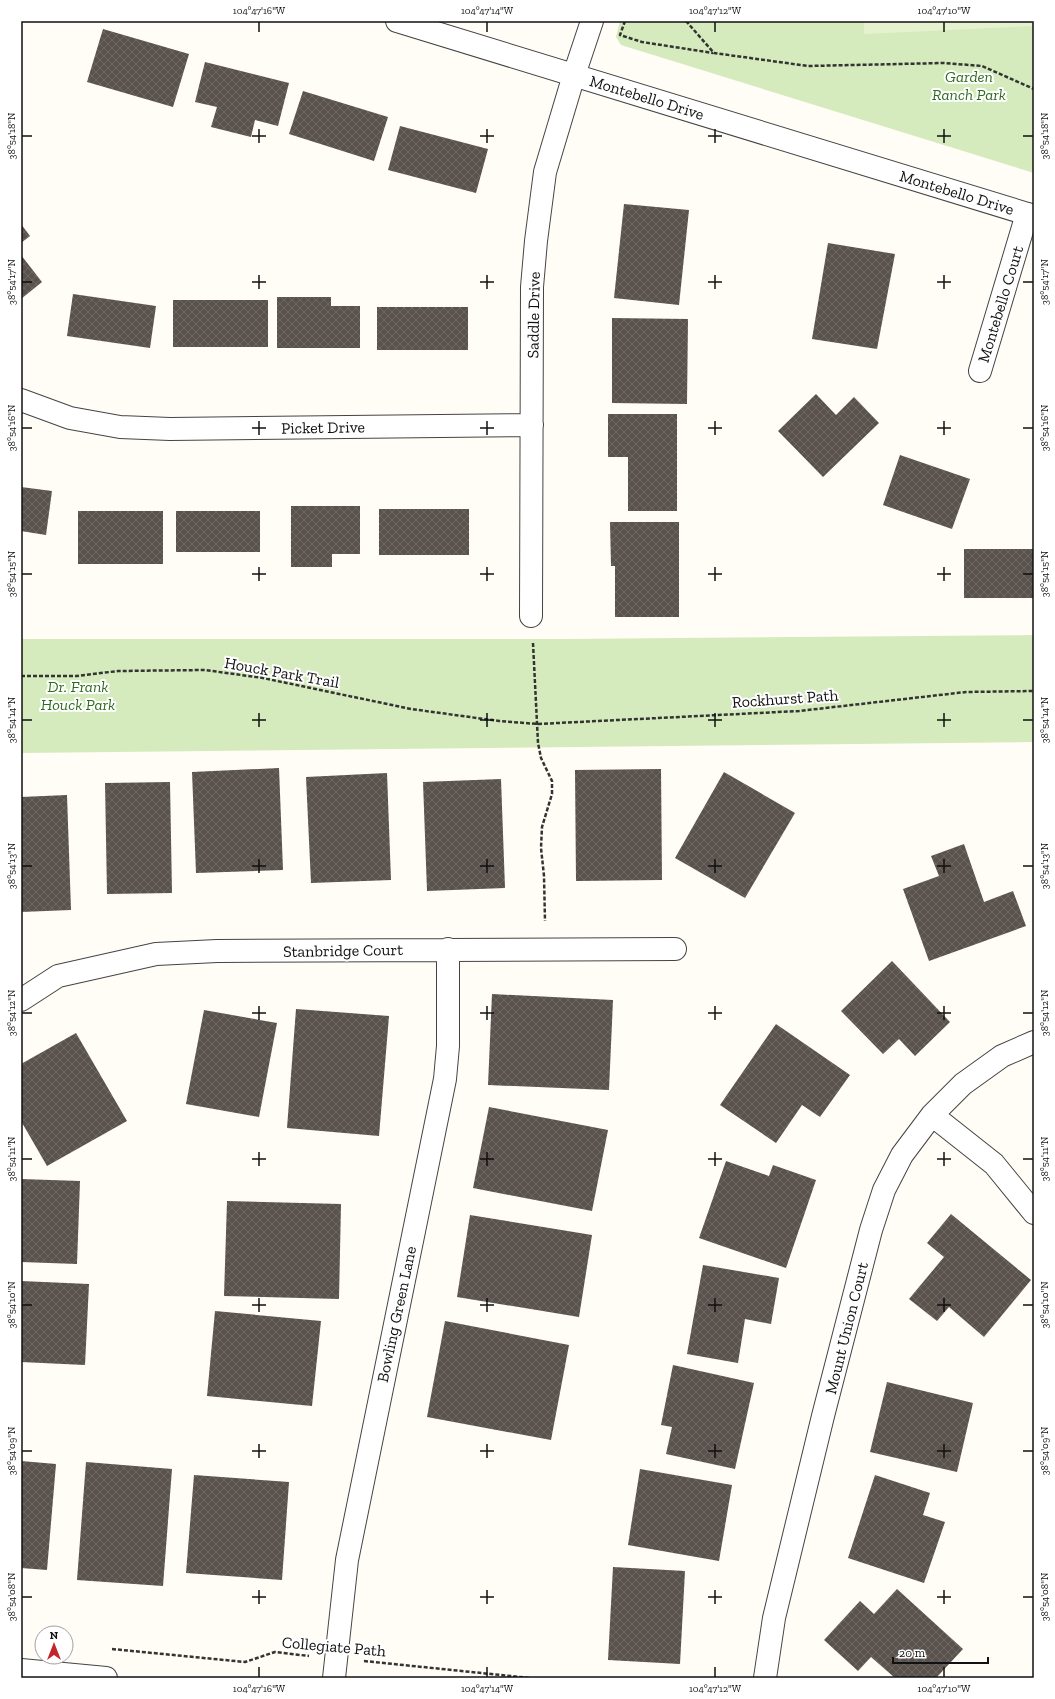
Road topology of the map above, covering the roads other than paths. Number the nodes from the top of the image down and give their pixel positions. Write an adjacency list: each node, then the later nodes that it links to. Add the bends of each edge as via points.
1 (397, 21): 3 (street, Montebello Drive)
2 (592, 21): 3 (street, Saddle Drive)
3 (574, 75): 4 (street, Montebello Drive); 7 (street, Saddle Drive, via 546,172 536,240 532,287)
4 (1031, 215): 5 (street, Montebello Court)
5 (980, 371)
6 (21, 400): 7 (street, Picket Drive, via 70,418 120,427 170,429)
7 (532, 425): 8 (street, Saddle Drive)
8 (531, 616)
9 (675, 948): 10 (street, Stanbridge Court)
10 (448, 949): 11 (street, Stanbridge Court, via 156,954 58,976); 15 (street, Bowling Green Lane, via 448,1046 445,1079 346,1560)
11 (21, 1000)
12 (1034, 1042): 13 (street, Mount Union Court, via 1002,1056 963,1084)
13 (932, 1115): 14 (street, via 994,1164); 18 (street, Mount Union Court, via 902,1155 884,1190 871,1230 774,1618)
14 (1034, 1213)
15 (335, 1668)
16 (21, 1670): 17 (street)
17 (106, 1678)
18 (765, 1678)

